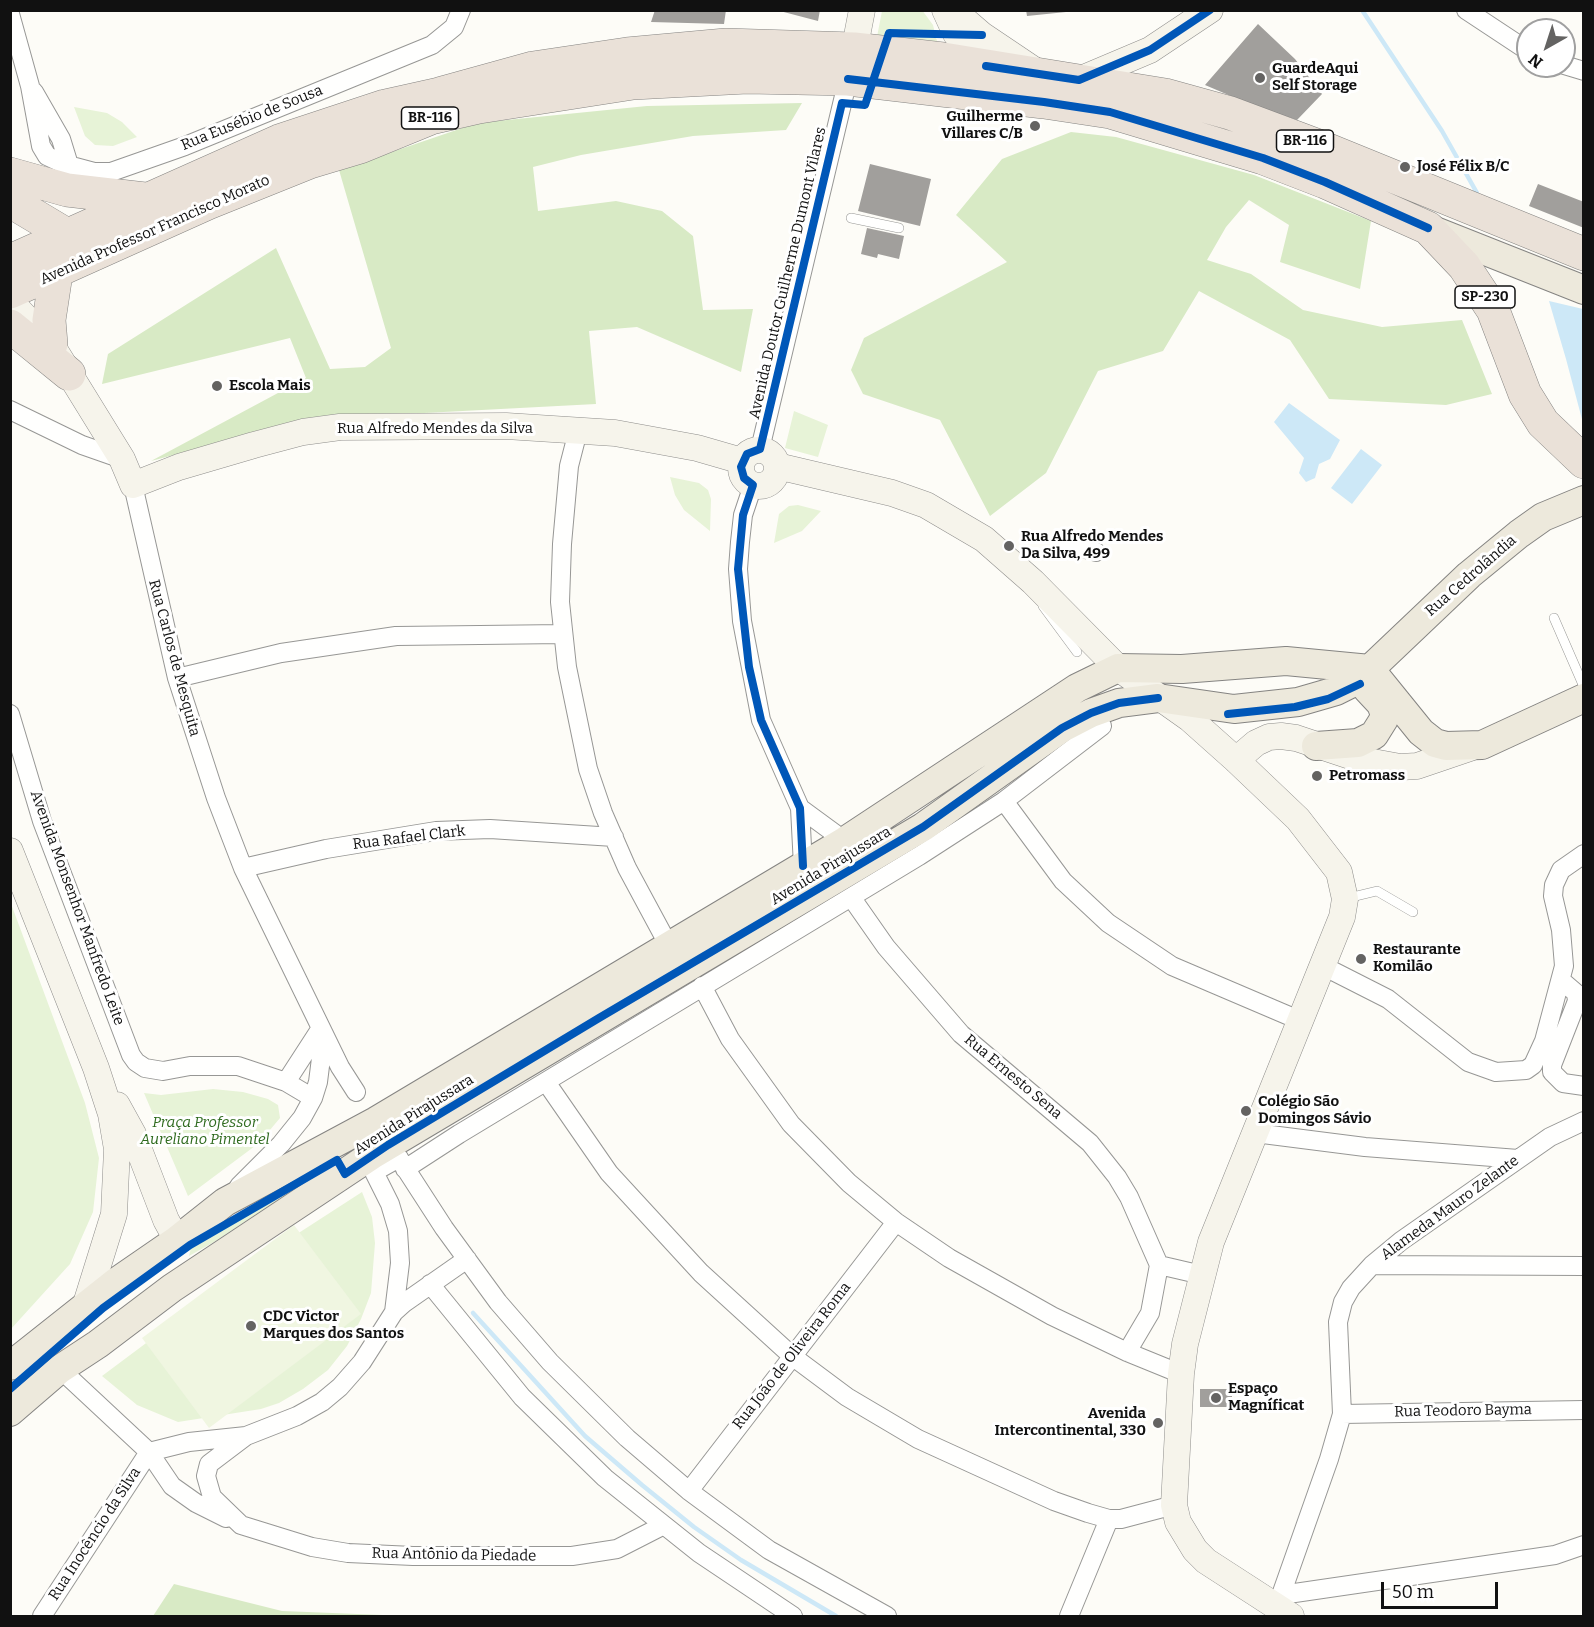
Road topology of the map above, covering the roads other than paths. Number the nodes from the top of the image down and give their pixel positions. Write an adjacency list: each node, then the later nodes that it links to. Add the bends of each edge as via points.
1 (461, 10): 7 (street, Rua Eusébio de Sousa, via 453,27 432,45 111,172 94,172 54,161 41,146 30,86)
2 (862, 10): 10 (street, Avenida Doutor Guilherme Dumont Vilares)
3 (945, 10): 11 (street, via 956,34)
4 (953, 10): 12 (street)
5 (1210, 10): 9 (street)
6 (1466, 10): 8 (street)
7 (10, 14)
8 (1516, 43)
9 (1150, 50): 13 (street); 14 (street, via 1144,79)
10 (851, 64): 11 (highway, Avenida Professor Francisco Morato / BR-116); 15 (highway, Avenida Professor Francisco Morato / BR-116); 17 (highway, Avenida Professor Francisco Morato / BR-116, via 726,45 533,68 386,105 279,141); 22 (highway, Avenida Professor Francisco Morato / BR-116, via 633,83 431,118); 35 (street, Avenida Doutor Guilherme Dumont Vilares)
11 (986, 66): 12 (highway, Avenida Professor Francisco Morato / BR-116); 15 (street)
12 (1040, 73): 13 (highway, Avenida Professor Francisco Morato / BR-116)
13 (1079, 80): 14 (highway, Avenida Professor Francisco Morato / BR-116)
14 (1165, 95): 23 (highway, Avenida Professor Francisco Morato / BR-116, via 1230,113 1321,147)
15 (1012, 98): 21 (highway, Avenida Professor Francisco Morato / BR-116, via 1110,112 1252,154)
16 (10, 174): 17 (highway, via 67,190)
17 (146, 199): 22 (highway, Avenida Professor Francisco Morato)
18 (10, 201): 22 (highway)
19 (851, 218): 20 (lane)
20 (899, 228)
21 (1428, 228): 26 (main road, Avenida Professor Francisco Morato); 36 (highway, SP-230, via 1464,266 1493,310 1525,394 1543,423)
22 (77, 248): 24 (highway, Avenida Professor Francisco Morato); 25 (highway, Avenida Professor Francisco Morato)
23 (1584, 254)
24 (10, 261)
25 (56, 274): 27 (highway, Avenida Professor Francisco Morato); 30 (highway, via 49,320)
26 (1584, 290)
27 (10, 292)
28 (10, 301): 30 (street, Rua Carlos de Mesquita)
29 (10, 326): 31 (highway)
30 (51, 344): 31 (street, Rua Carlos de Mesquita)
31 (69, 374): 34 (street, Rua Carlos de Mesquita)
32 (10, 410): 34 (street, via 82,445)
33 (578, 431): 35 (street, Rua Alfredo Mendes da Silva, via 652,439); 37 (street, Rua Alfredo Mendes da Silva, via 506,426 385,426 303,432 208,458); 43 (street, via 569,466 562,544)
34 (122, 459): 37 (street, Rua Carlos de Mesquita)
35 (760, 459): 38 (street, via 744,478); 44 (street, Rua Alfredo Mendes da Silva, via 926,505 984,538 1048,598)
36 (1584, 462)
37 (133, 485): 46 (street, Rua Carlos de Mesquita)
38 (753, 485): 56 (street, via 743,515 738,569 745,644 761,720)
39 (1584, 500): 45 (main road, Rua Cedrolândia, via 1543,517 1519,534 1469,575)
40 (1068, 544): 41 (street)
41 (1096, 552)
42 (1554, 618): 47 (lane)
43 (563, 634): 46 (street, via 396,636 280,652); 57 (street, via 588,769)
44 (1107, 673): 45 (main road, via 1286,661); 48 (street, Rua Alfredo Mendes da Silva); 58 (main road, Avenida Pirajussara, via 998,738)
45 (1363, 675): 48 (main road, Avenida Pirajussara, via 1318,697 1266,706 1222,708); 52 (main road, via 1427,738 1446,746); 53 (main road, via 1381,704 1384,719 1378,729 1358,743)
46 (177, 678): 62 (street, Rua Carlos de Mesquita)
47 (1584, 687)
48 (1158, 698): 54 (street, Rua Alfredo Mendes da Silva, via 1190,719); 80 (main road, Avenida Pirajussara, via 1119,703 1091,712 1062,728 923,827)
49 (1584, 698): 52 (main road)
50 (10, 714): 73 (street, Avenida Monsenhor Manfredo Leite, via 42,821 131,1055 139,1065 163,1071 190,1066 238,1066)
51 (1102, 726): 55 (street, Avenida Pirajussara)
52 (1482, 745): 53 (street, via 1418,766 1400,767)
53 (1316, 746): 54 (street, via 1296,738 1269,737)
54 (1236, 760): 64 (street, Rua Alfredo Mendes da Silva, via 1322,847 1339,872)
55 (1004, 801): 63 (street, Avenida Pirajussara); 70 (street, via 1063,881 1108,923 1172,966)
56 (800, 808): 58 (street); 61 (street)
57 (614, 837): 62 (street, Rua Rafael Clark, via 490,829 436,831 326,849); 66 (street)
58 (845, 840): 61 (main road, Avenida Pirajussara)
59 (10, 851): 72 (street)
60 (1584, 854): 68 (street, via 1561,870 1554,885 1564,954)
61 (803, 866): 66 (main road, Avenida Pirajussara)
62 (243, 868): 71 (street, Rua Carlos de Mesquita)
63 (851, 897): 69 (street, Avenida Pirajussara); 86 (street, Rua Ernesto Sena, via 886,947 961,1034 1090,1143 1129,1197)
64 (1345, 899): 65 (lane, via 1377,891); 67 (street)
65 (1413, 912)
66 (669, 946): 80 (main road, Avenida Pirajussara)
67 (1323, 966): 68 (street, via 1388,999 1468,1062 1508,1073 1533,1065); 70 (street)
68 (1562, 981): 75 (street, via 1576,993 1577,1001 1552,1072 1563,1083)
69 (702, 986): 74 (street, Avenida Pirajussara); 83 (street, via 730,1039 791,1124 849,1183)
70 (1300, 1021): 79 (street)
71 (323, 1031): 73 (street); 76 (street, Rua Carlos de Mesquita); 77 (street)
72 (96, 1068): 84 (street, via 133,1134); 91 (street, via 113,1125 118,1185 110,1234)
73 (286, 1082): 77 (street)
74 (546, 1082): 80 (street, Avenida Pirajussara); 94 (street, via 609,1173 701,1273)
75 (1584, 1086)
76 (356, 1092)
77 (313, 1098): 82 (street, via 281,1144)
78 (1584, 1121): 81 (street, Alameda Mauro Zelante)
79 (1255, 1132): 81 (street, via 1365,1148); 89 (street, via 1224,1205)
80 (392, 1148): 82 (main road, Avenida Pirajussara); 85 (street); 92 (street, via 374,1172 398,1232 400,1263); 96 (main road, Avenida Pirajussara, via 172,1288)
81 (1518, 1159): 87 (street, Alameda Mauro Zelante)
82 (225, 1202): 84 (main road, Avenida Pirajussara)
83 (896, 1222): 93 (street, via 1002,1289); 94 (street, Rua João de Oliveira Roma)
84 (177, 1240): 91 (main road, Avenida Pirajussara); 96 (main road, via 170,1265 160,1280)
85 (467, 1259): 90 (street); 103 (street, via 550,1362 627,1438)
86 (1160, 1265): 89 (street); 93 (street, via 1150,1313)
87 (1372, 1265): 88 (street); 100 (street, Alameda Mauro Zelante, via 1351,1288 1338,1322)
88 (1584, 1266)
89 (1202, 1275): 97 (street)
90 (430, 1284): 92 (street); 107 (street, via 496,1368 561,1438)
91 (85, 1307): 95 (main road, Avenida Pirajussara)
92 (394, 1312): 101 (street, via 377,1342 340,1387 297,1416)
93 (1127, 1352): 97 (street)
94 (792, 1356): 103 (street, Rua João de Oliveira Roma); 105 (street, via 847,1397 918,1438 1054,1502)
95 (10, 1366)
96 (60, 1369): 99 (main road, Avenida Pirajussara); 102 (street, Rua Antônio da Piedade)
97 (1181, 1374): 104 (street)
98 (1584, 1410): 100 (street, Rua Teodoro Bayma)
99 (10, 1412)
100 (1342, 1414): 109 (street, Alameda Mauro Zelante)
101 (246, 1436): 102 (street, via 189,1442); 106 (street, Rua Antônio da Piedade, via 214,1458 206,1476 212,1497)
102 (149, 1452): 106 (street, Rua Antônio da Piedade, via 161,1473 182,1494); 110 (street, Rua Inocêncio da Silva)
103 (689, 1491): 112 (street, via 769,1550)
104 (1174, 1505): 105 (street); 109 (street, via 1186,1537 1206,1561 1240,1585)
105 (1109, 1519): 113 (street)
106 (241, 1525): 107 (street, Rua Antônio da Piedade, via 277,1539 348,1553 476,1557 572,1556 606,1551)
107 (664, 1526): 111 (street)
108 (1584, 1545): 109 (street, via 1555,1556)
109 (1282, 1605)
110 (42, 1617)
111 (793, 1617)
112 (887, 1617)
113 (1069, 1617)

